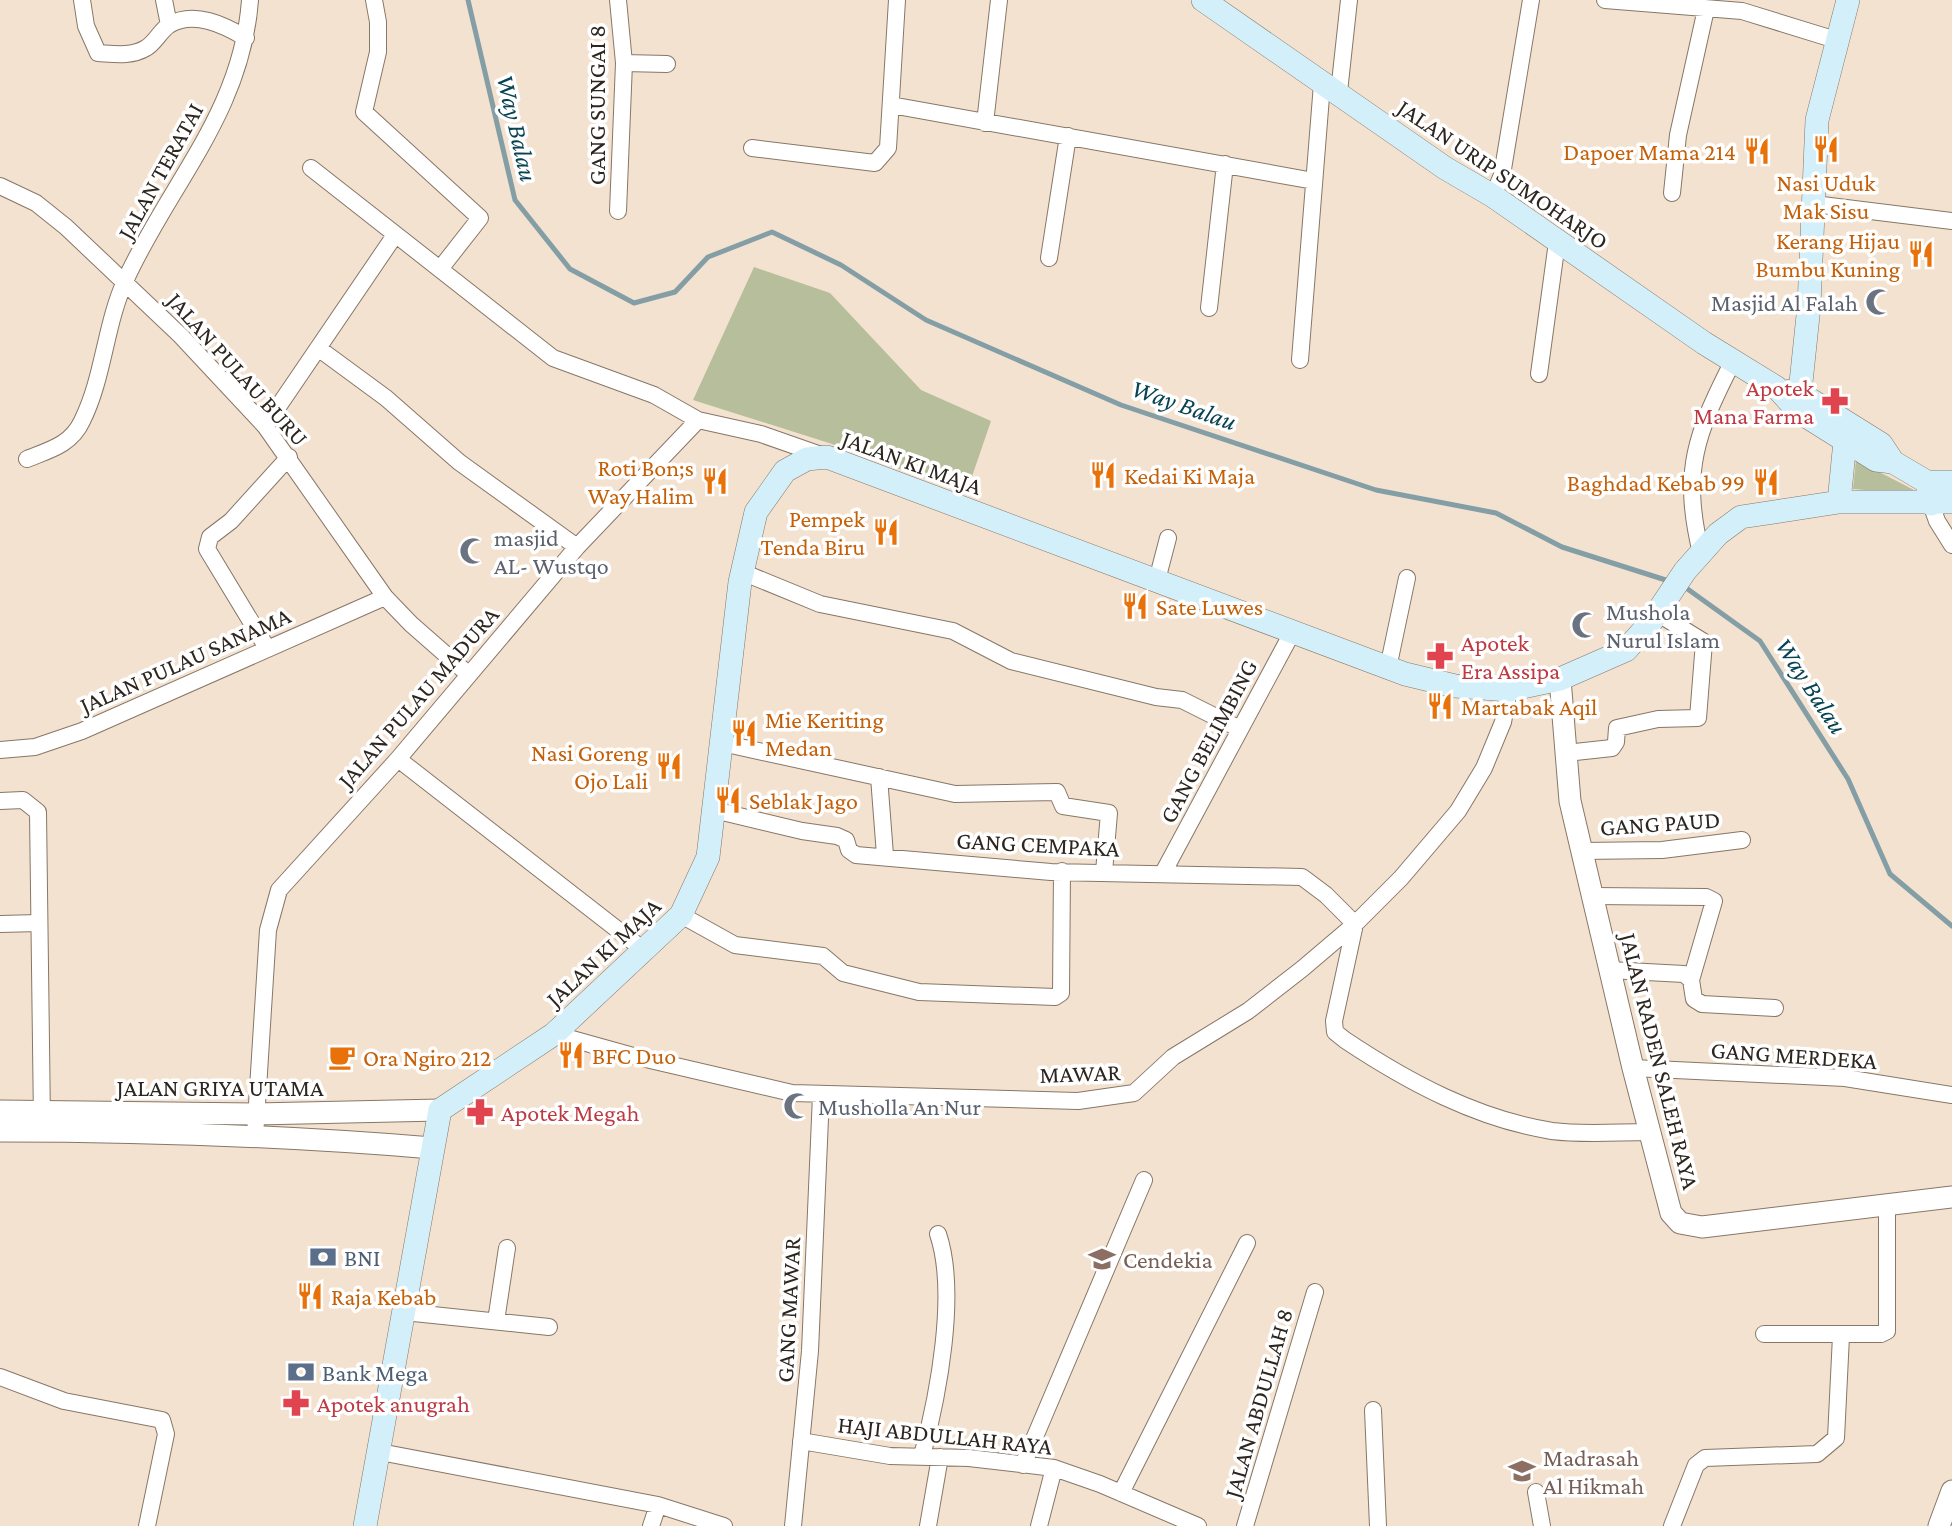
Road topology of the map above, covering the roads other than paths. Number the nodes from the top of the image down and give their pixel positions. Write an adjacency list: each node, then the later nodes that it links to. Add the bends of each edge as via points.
1 (82, 0): 16 (street, via 86,26 98,53 126,55 146,48)
2 (164, 0): 16 (street)
3 (250, 0): 17 (street, JALAN TERATAI)
4 (374, 0): 38 (street, via 378,52 364,112 480,218)
5 (618, 0): 19 (street, GANG SUNGAI 8)
6 (897, 0): 22 (street)
7 (999, 0): 23 (street)
8 (1203, 0): 21 (main road, JALAN URIP SUMOHARJO)
9 (1349, 0): 21 (street)
10 (1531, 0): 31 (street, via 1502,175)
11 (1605, 0): 13 (street)
12 (1849, 0): 18 (main road)
13 (1647, 1): 15 (street)
14 (1741, 5): 15 (street); 18 (street)
15 (1706, 9): 30 (street, via 1678,135)
16 (169, 25): 17 (street, via 187,19 209,21)
17 (246, 38): 39 (street, JALAN TERATAI, via 219,118)
18 (1836, 40): 32 (main road, via 1817,120)
19 (624, 63): 20 (street); 33 (street, GANG SUNGAI 8)
20 (667, 64)
21 (1330, 88): 28 (street); 31 (main road, JALAN URIP SUMOHARJO)
22 (891, 105): 23 (street); 25 (street, via 888,148 875,163)
23 (985, 123): 24 (street)
24 (1068, 136): 26 (street); 37 (street)
25 (752, 148)
26 (1225, 164): 28 (street); 40 (street)
27 (311, 168): 35 (street)
28 (1314, 181): 42 (street)
29 (0, 186): 39 (street, JALAN PULAU BURU, via 36,203)
30 (1672, 193)
31 (1493, 196): 36 (main road, JALAN URIP SUMOHARJO)
32 (1814, 204): 34 (street); 45 (main road)
33 (618, 211)
34 (1952, 221)
35 (396, 235): 38 (street); 41 (street)
36 (1557, 242): 43 (main road, JALAN URIP SUMOHARJO); 44 (street)
37 (1049, 258)
38 (440, 269): 46 (street, via 553,358 654,396)
39 (125, 280): 47 (street, JALAN PULAU BURU); 51 (street, JALAN TERATAI, via 82,422 66,443)
40 (1209, 308)
41 (318, 348): 47 (street); 58 (street, via 386,398 459,462)
42 (1300, 360)
43 (1733, 361): 45 (main road, JALAN URIP SUMOHARJO); 59 (street, via 1696,447 1690,484)
44 (1539, 374)
45 (1799, 403): 48 (main road, JALAN URIP SUMOHARJO); 52 (main road, JALAN URIP SUMOHARJO, via 1881,444)
46 (698, 420): 50 (street, via 761,434); 58 (street, JALAN PULAU MADURA)
47 (265, 426): 49 (street, JALAN PULAU BURU)
48 (1845, 441): 52 (main road, JALAN URIP SUMOHARJO, via 1876,460); 55 (main road)
49 (289, 457): 63 (street, JALAN PULAU BURU); 66 (street, via 231,521 210,537 207,549)
50 (827, 457): 60 (main road, JALAN KI MAJA, via 807,459 785,471 756,512); 62 (main road, JALAN KI MAJA)
51 (27, 459)
52 (1893, 462): 54 (main road, JALAN URIP SUMOHARJO)
53 (1952, 482): 54 (main road, JALAN KI MAJA)
54 (1937, 496): 55 (main road, JALAN KI MAJA); 57 (street, via 1937,521)
55 (1839, 502): 59 (main road, JALAN KI MAJA, via 1741,517)
56 (1168, 538): 62 (street)
57 (1952, 545)
58 (577, 547): 68 (street, JALAN PULAU MADURA)
59 (1701, 553): 64 (main road, JALAN KI MAJA)
60 (742, 572): 71 (street, via 820,604 953,631 1011,662 1182,700); 72 (main road, JALAN KI MAJA)
61 (1407, 578): 67 (street)
62 (1157, 580): 65 (main road, JALAN KI MAJA)
63 (385, 597): 66 (street, JALAN PULAU SANAMA); 68 (street, JALAN PULAU BURU)
64 (1654, 617): 69 (main road, JALAN KI MAJA, via 1626,650); 74 (street, via 1704,642 1698,718 1658,719 1617,728 1612,748)
65 (1293, 631): 67 (main road, JALAN KI MAJA); 71 (street, GANG BELIMBING)
66 (267, 648): 73 (street, JALAN PULAU SANAMA, via 82,730 35,747)
67 (1388, 668): 70 (main road, JALAN KI MAJA, via 1455,686)
68 (468, 674): 75 (street, JALAN PULAU MADURA)
69 (1560, 679): 70 (main road, JALAN KI MAJA); 74 (street, JALAN RADEN SALEH RAYA)
70 (1509, 690): 89 (street, MAWAR, via 1503,722 1484,768 1458,811)
71 (1241, 729): 84 (street, GANG BELIMBING)
72 (722, 743): 76 (street); 78 (main road, JALAN KI MAJA)
73 (0, 750)
74 (1566, 753): 80 (street, JALAN RADEN SALEH RAYA)
75 (398, 759): 90 (street); 100 (street, JALAN PULAU MADURA, via 279,890 268,930)
76 (879, 778): 81 (street); 83 (street, via 955,794 1057,792 1063,806 1109,813)
77 (0, 801): 87 (street, via 23,800 38,812)
78 (714, 810): 81 (street, GANG CEMPAKA, via 838,835 856,855); 86 (main road, JALAN KI MAJA, via 708,857)
79 (1742, 840): 80 (street, GANG PAUD, via 1662,850)
80 (1581, 851): 85 (street, JALAN RADEN SALEH RAYA)
81 (885, 855): 82 (street, GANG CEMPAKA)
82 (1062, 872): 83 (street, GANG CEMPAKA); 86 (street, via 1061,993 1055,997 919,992 844,973 823,956 735,945)
83 (1104, 872): 84 (street, GANG CEMPAKA)
84 (1163, 873): 89 (street, GANG CEMPAKA, via 1302,877)
85 (1591, 896): 91 (street, JALAN RADEN SALEH RAYA); 92 (street, via 1706,897 1714,901)
86 (681, 915): 90 (main road, JALAN KI MAJA)
87 (39, 923): 88 (street); 101 (street)
88 (0, 924)
89 (1355, 924): 96 (street, MAWAR, via 1248,1011 1173,1057 1134,1093 1079,1101); 103 (street, via 1334,1021 1335,1032 1345,1040 1422,1087 1512,1122 1555,1131)
90 (645, 951): 94 (main road, JALAN KI MAJA)
91 (1609, 970): 92 (street, via 1685,974); 95 (street, JALAN RADEN SALEH RAYA)
92 (1691, 980): 93 (street, via 1694,999 1702,1004)
93 (1775, 1008)
94 (554, 1034): 96 (street, MAWAR, via 700,1072); 98 (main road, JALAN KI MAJA)
95 (1633, 1068): 97 (street, GANG MERDEKA, via 1845,1078); 103 (street, JALAN RADEN SALEH RAYA)
96 (821, 1095): 120 (street, GANG MAWAR, via 810,1351)
97 (1952, 1095)
98 (440, 1110): 100 (street, JALAN GRIYA UTAMA); 105 (main road)
99 (0, 1111): 101 (street, JALAN GRIYA UTAMA)
100 (256, 1114): 101 (street, JALAN GRIYA UTAMA); 104 (street, JALAN PULAU MADURA)
101 (42, 1121): 102 (street, JALAN GRIYA UTAMA); 104 (street, JALAN GRIYA UTAMA)
102 (0, 1131)
103 (1649, 1132): 108 (street, JALAN RADEN SALEH RAYA, via 1671,1213 1680,1223 1702,1227)
104 (255, 1136): 105 (street, JALAN GRIYA UTAMA)
105 (432, 1148): 113 (main road)
106 (1144, 1180): 124 (street)
107 (1952, 1197): 108 (street, JALAN RADEN SALEH RAYA)
108 (1887, 1206): 117 (street, via 1887,1331)
109 (938, 1234): 122 (street, via 946,1257 947,1285 930,1426)
110 (1247, 1243): 127 (street)
111 (507, 1248): 114 (street)
112 (1315, 1292): 139 (street, JALAN ABDULLAH 8)
113 (404, 1312): 114 (street); 121 (main road)
114 (496, 1321): 115 (street)
115 (549, 1327)
116 (1764, 1334): 117 (street)
117 (1840, 1336): 142 (street, via 1836,1438 1830,1446 1817,1454 1705,1458 1696,1465)
118 (0, 1377): 131 (street, via 64,1401 162,1420 166,1434)
119 (1373, 1410): 140 (street)
120 (801, 1441): 122 (street, HAJI ABDULLAH RAYA, via 890,1456); 135 (street, GANG MAWAR)
121 (380, 1452): 129 (street); 132 (main road)
122 (922, 1456): 123 (street, HAJI ABDULLAH RAYA)
123 (940, 1457): 124 (street, HAJI ABDULLAH RAYA); 136 (street)
124 (1023, 1465): 125 (street, HAJI ABDULLAH RAYA)
125 (1054, 1468): 127 (street, HAJI ABDULLAH RAYA); 137 (street)
126 (1952, 1491): 143 (street)
127 (1121, 1493): 130 (street, HAJI ABDULLAH RAYA)
128 (1536, 1493): 141 (street)
129 (658, 1505): 133 (street); 134 (street)
130 (1160, 1519): 138 (street, HAJI ABDULLAH RAYA)
131 (148, 1526)
132 (365, 1526)
133 (650, 1526)
134 (724, 1526)
135 (793, 1526)
136 (928, 1526)
137 (1039, 1526)
138 (1198, 1526)
139 (1245, 1526)
140 (1378, 1526)
141 (1542, 1526)
142 (1672, 1526)
143 (1939, 1526)

